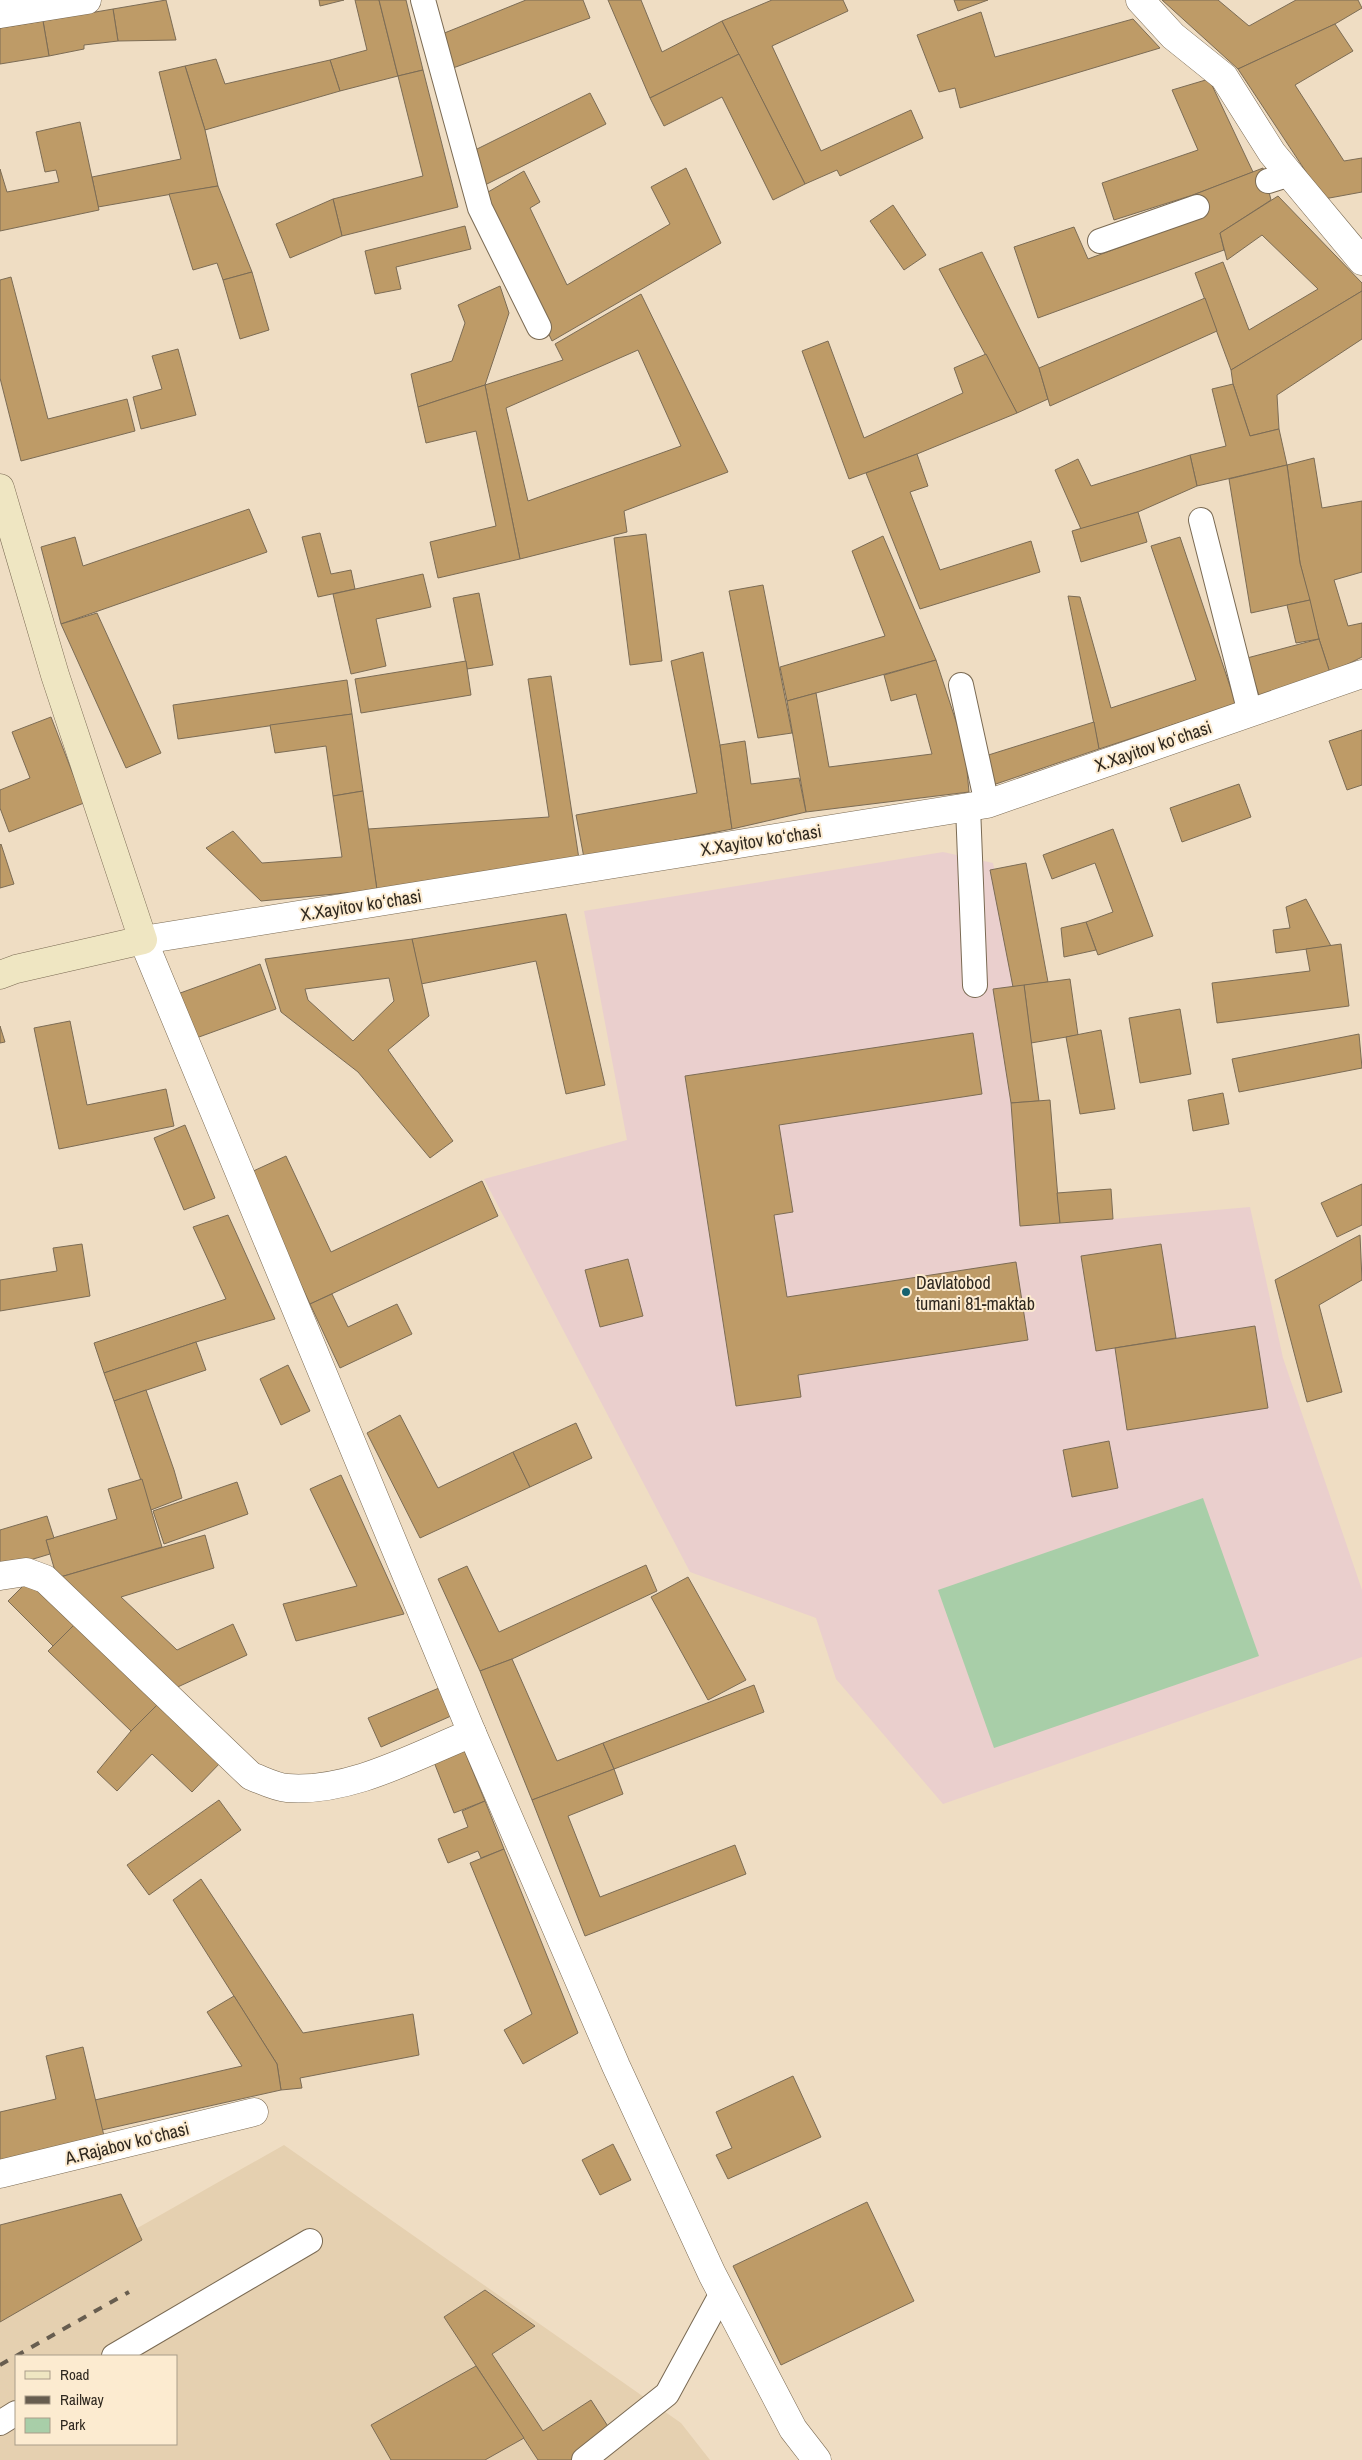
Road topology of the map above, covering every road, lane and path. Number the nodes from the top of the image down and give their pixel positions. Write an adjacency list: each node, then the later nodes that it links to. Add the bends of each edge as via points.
1 (87, 0): 4 (street)
2 (423, 0): 8 (lane, via 480,208)
3 (1140, 0): 7 (street, via 1173,36 1224,77 1272,154 1279,178)
4 (0, 14)
5 (1197, 207): 6 (lane)
6 (1100, 241)
7 (1362, 261)
8 (540, 327)
9 (0, 488): 15 (street, via 55,675)
10 (1201, 520): 13 (lane)
11 (1362, 674): 13 (street, X.Xayitov koʻchasi)
12 (962, 685): 14 (lane)
13 (1250, 713): 14 (street, X.Xayitov koʻchasi)
14 (978, 805): 15 (street, X.Xayitov koʻchasi); 17 (lane)
15 (143, 940): 16 (street); 19 (street)
16 (0, 976)
17 (975, 985)
18 (0, 1576): 19 (street, via 26,1572 45,1578 251,1776 285,1788 317,1789 355,1781)
19 (472, 1732): 23 (street, via 616,2066)
20 (254, 2112): 21 (street, A.Rajabov koʻchasi)
21 (0, 2174)
22 (310, 2241): 24 (lane)
23 (722, 2293): 27 (lane, via 667,2394); 28 (street, via 793,2429)
24 (116, 2355)
25 (15, 2414): 26 (lane)
26 (0, 2423)
27 (584, 2460)
28 (817, 2460)

